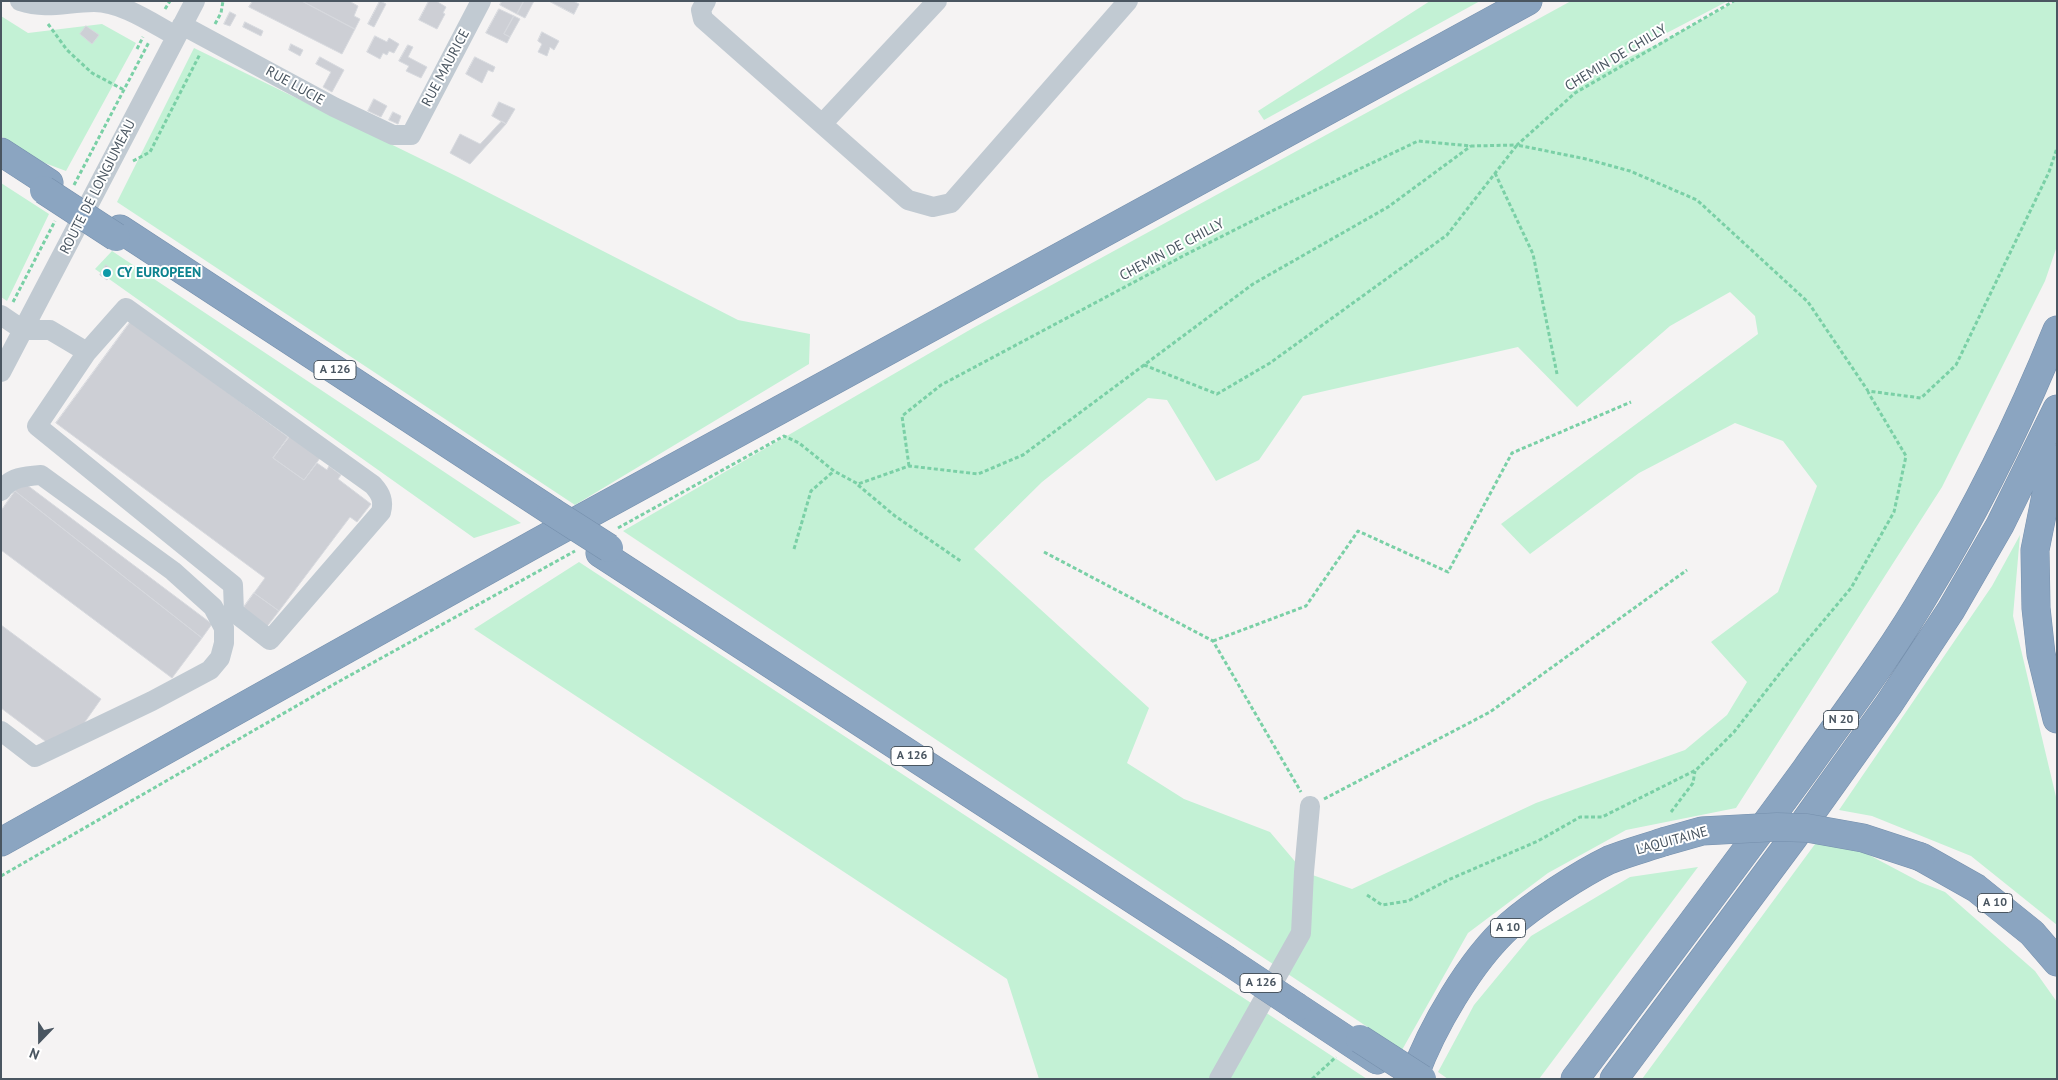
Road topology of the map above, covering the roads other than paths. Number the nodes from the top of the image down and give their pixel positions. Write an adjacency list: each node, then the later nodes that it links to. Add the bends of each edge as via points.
1 (20, 1): 8 (street, RUE LUCIE, via 38,6 95,2 121,8 157,25)
2 (195, 1): 8 (street, ROUTE DE LONGJUMEAU)
3 (481, 1): 10 (street, RUE MAURICE)
4 (706, 1): 9 (street, via 701,10 703,19)
5 (937, 1): 9 (street)
6 (1128, 1): 9 (street, via 951,204 933,207 908,200)
7 (1528, 1): 25 (highway, via 538,542)
8 (179, 30): 10 (street, RUE LUCIE, via 208,39 393,135); 15 (street, ROUTE DE LONGJUMEAU)
9 (822, 124)
10 (411, 135)
11 (1, 152): 13 (highway, A 126)
12 (1, 162): 13 (highway, A 126)
13 (56, 186): 27 (highway, A 126, bridge, via 118,233 547,514 601,545 1300,1004)
14 (3, 317): 15 (street)
15 (23, 330): 17 (street, via 50,330); 18 (street, ROUTE DE LONGJUMEAU)
16 (2057, 330): 32 (highway, N 20, via 2009,442 1926,593 1862,691)
17 (88, 352): 17 (street, via 126,308 380,493 381,512 270,640 234,612 233,585 37,426)
18 (1, 372)
19 (2057, 409): 33 (highway, N 20, via 2000,525 1951,610 1794,837)
20 (2057, 459): 22 (highway, via 2035,550 2041,654)
21 (1, 491): 23 (street, via 6,484 21,477 41,475 160,562 213,607 224,628 224,643 220,658 210,670 35,757)
22 (2057, 719)
23 (1, 731)
24 (1310, 806): 28 (street, via 1301,933)
25 (1, 842)
26 (2057, 962): 30 (highway, L'AQUITAINE / A 10, bridge, via 2032,933 1976,888 1921,857 1863,838 1807,828 1702,831 1609,860 1570,882 1510,925 1466,979 1422,1055)
27 (1352, 1046): 29 (highway, A 126); 31 (highway, A 126, bridge)
28 (1219, 1079)
29 (1405, 1079)
30 (1413, 1079)
31 (1422, 1079)
32 (1575, 1079)
33 (1614, 1079)

